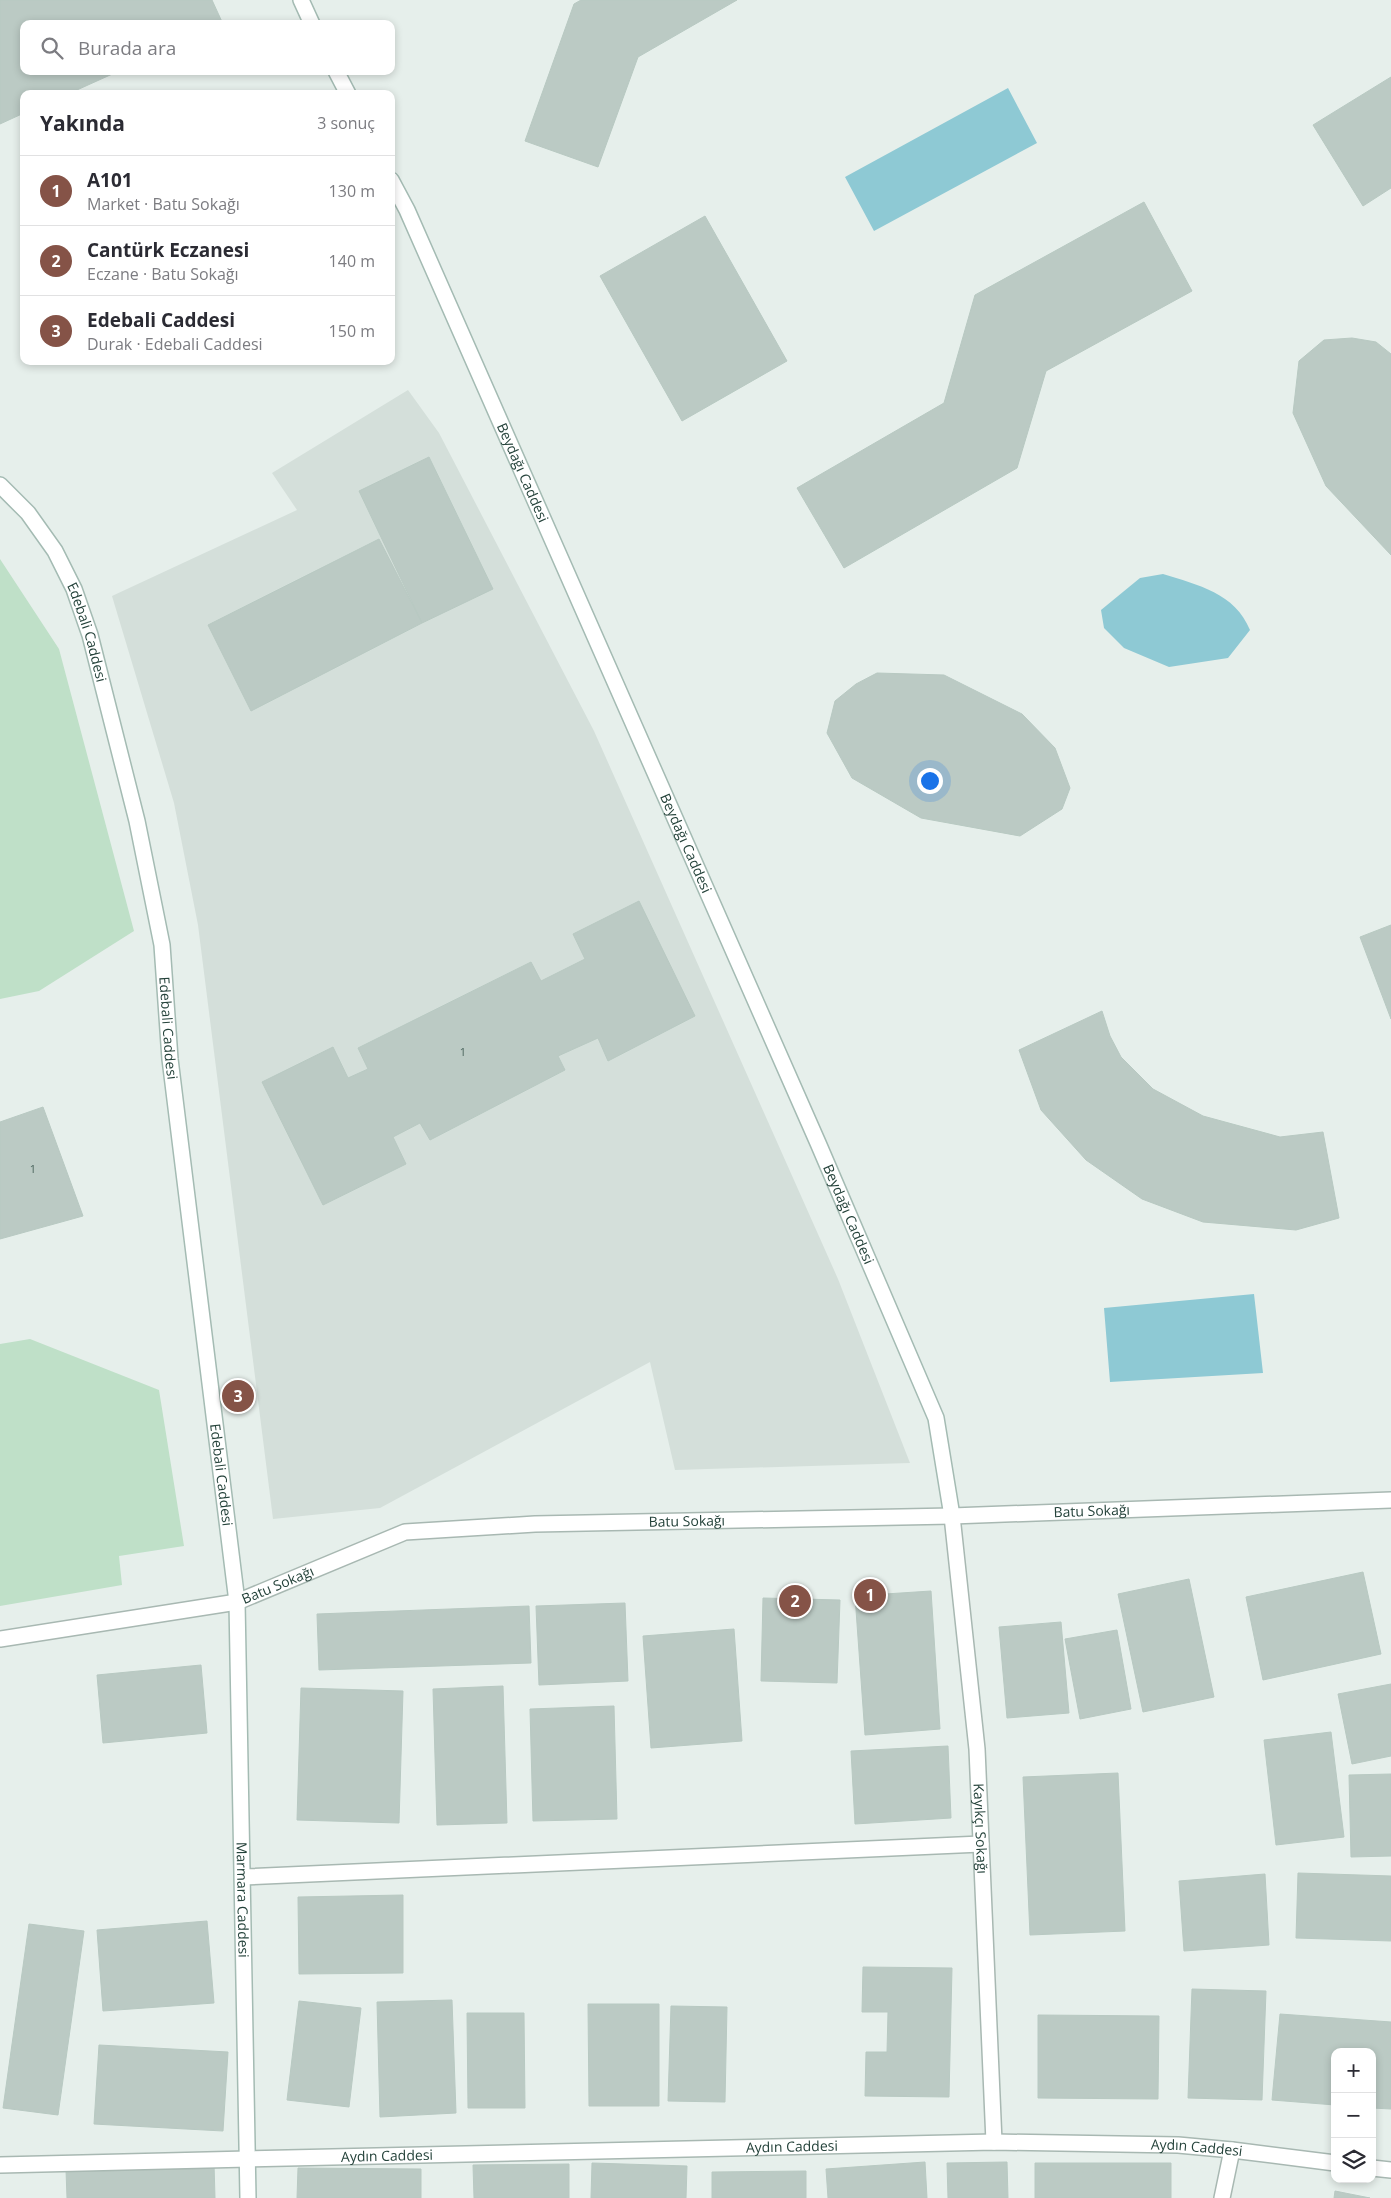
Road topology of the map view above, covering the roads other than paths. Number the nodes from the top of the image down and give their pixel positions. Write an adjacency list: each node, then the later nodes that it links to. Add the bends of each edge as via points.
1 (301, 0): 2 (street)
2 (310, 20)
3 (338, 75): 4 (street)
4 (346, 90)
5 (395, 188): 8 (street, Beydağı Caddesi, via 810,1125 936,1418)
6 (0, 485): 9 (street, Edebali Caddesi, via 28,513 55,551 74,589 90,635 136,821 162,945 170,1059)
7 (1391, 1500): 8 (street, Batu Sokağı)
8 (952, 1516): 9 (street, Batu Sokağı, via 536,1524 405,1532); 11 (street, Kayıkçı Sokağı, via 977,1749)
9 (237, 1602): 10 (street, Batu Sokağı); 12 (street, Marmara Caddesi)
10 (0, 1639)
11 (981, 1844): 12 (street); 13 (street, Kayıkçı Sokağı)
12 (243, 1876): 15 (street, Marmara Caddesi)
13 (994, 2142): 14 (street, Aydın Caddesi, via 1178,2145); 15 (street, Aydın Caddesi)
14 (1232, 2150): 16 (street, Aydın Caddesi); 21 (street)
15 (248, 2159): 17 (street, Aydın Caddesi); 20 (street, Marmara Caddesi)
16 (1331, 2162)
17 (0, 2165)
18 (1376, 2168): 19 (street)
19 (1391, 2170)
20 (248, 2198)
21 (1222, 2198)

